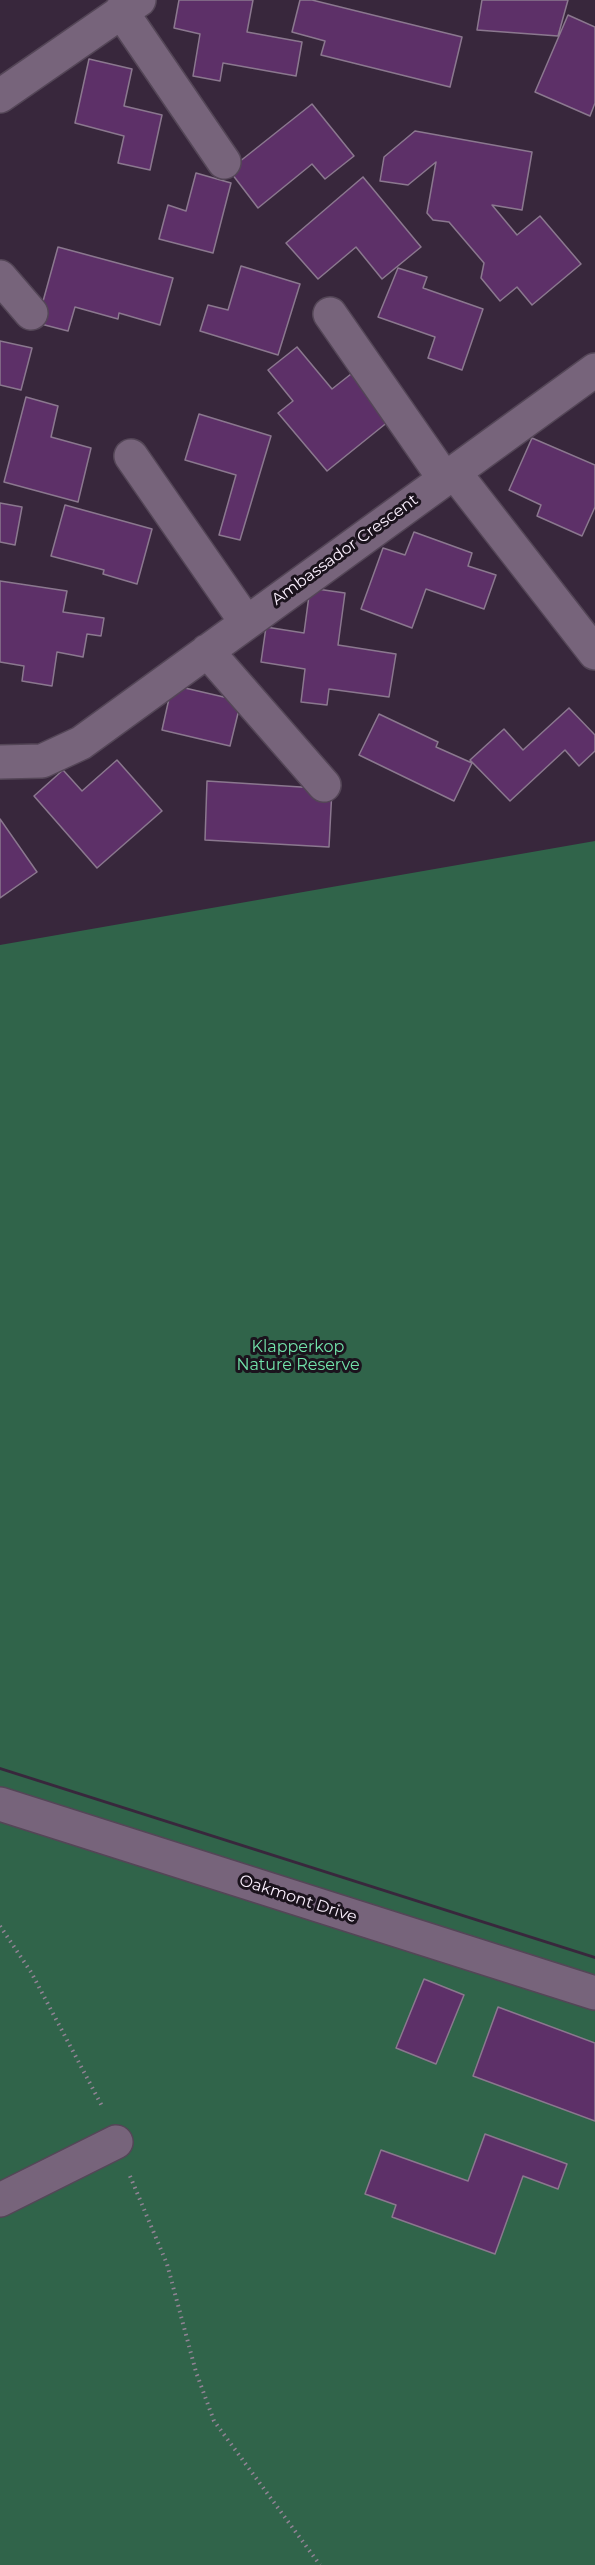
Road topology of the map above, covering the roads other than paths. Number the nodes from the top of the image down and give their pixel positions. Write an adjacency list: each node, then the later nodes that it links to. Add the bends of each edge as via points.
1 (130, 6): 2 (street); 3 (street)
2 (0, 96)
3 (224, 162)
4 (0, 277): 5 (street)
5 (31, 314)
6 (330, 314): 9 (street)
7 (595, 370): 9 (street, Ambassador Crescent)
8 (131, 456): 10 (street)
9 (449, 475): 10 (street, Ambassador Crescent); 12 (street)
10 (246, 622): 11 (street, Ambassador Crescent)
11 (207, 651): 13 (street, Ambassador Crescent, via 81,743 42,761); 14 (street)
12 (595, 653)
13 (0, 762)
14 (324, 785)
15 (0, 1804): 16 (street, Oakmont Drive)
16 (595, 1993)
17 (116, 2142): 18 (street)
18 (0, 2200)

